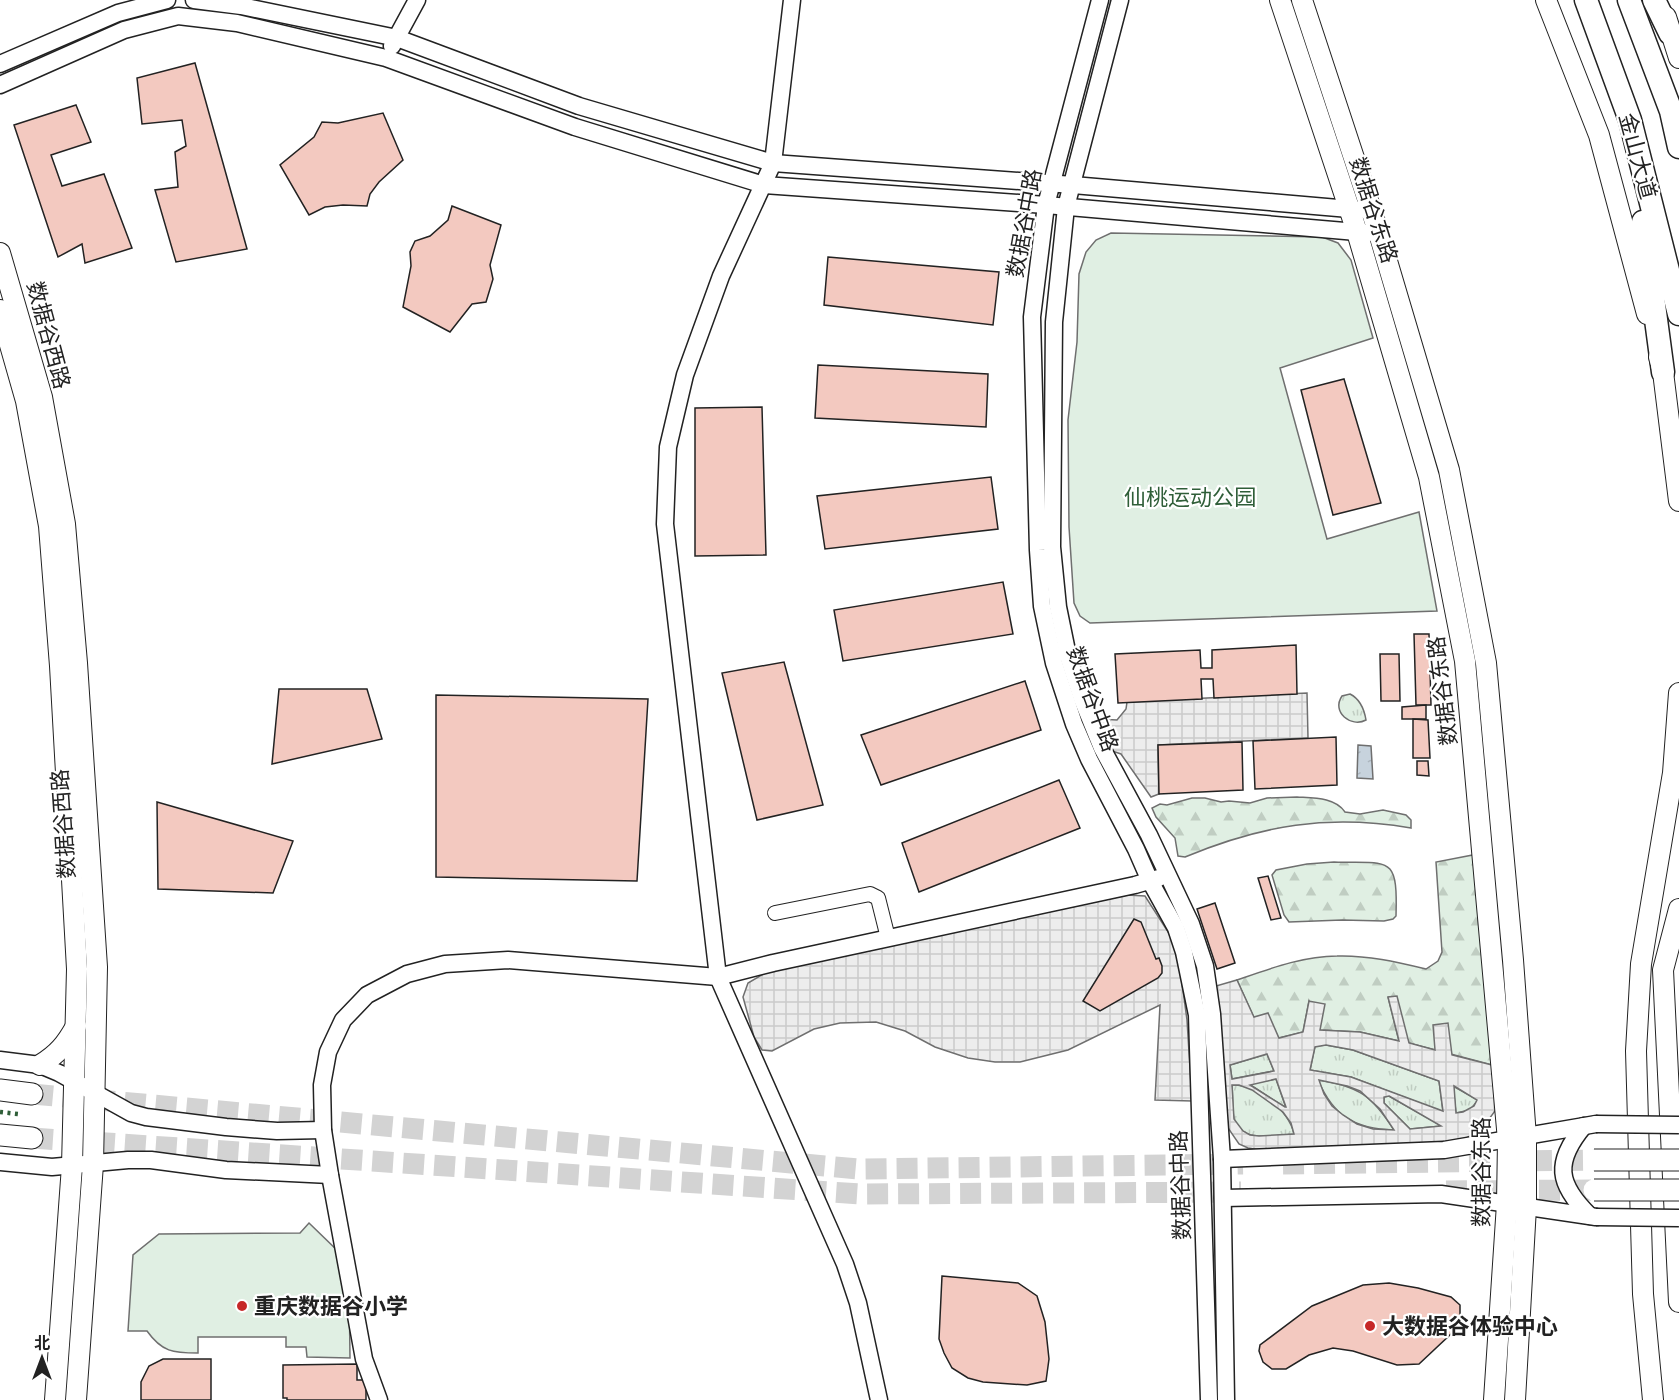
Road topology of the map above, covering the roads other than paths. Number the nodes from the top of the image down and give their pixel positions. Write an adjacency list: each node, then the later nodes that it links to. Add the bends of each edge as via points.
1 (176, 0): 15 (street)
2 (194, 0): 18 (street)
3 (417, 0): 18 (street)
4 (792, 0): 25 (street)
5 (1100, 0): 26 (street, 数据谷中路)
6 (1121, 0): 28 (street, 数据谷中路)
7 (1280, 0): 31 (main road, 数据谷东路)
8 (1302, 0): 32 (main road, 数据谷东路)
9 (1546, 0): 38 (main road, via 1599,135)
10 (1586, 0): 23 (highway, 金山大道)
11 (1629, 0): 24 (highway, 金山大道, via 1671,111)
12 (1654, 0): 17 (highway)
13 (1660, 0): 17 (main road)
14 (159, 1): 16 (street); 21 (street, via 118,13)
15 (166, 19): 16 (street); 19 (street, via 178,16 237,23)
16 (144, 23): 22 (street)
17 (1670, 33): 20 (main road)
18 (397, 38): 19 (street); 25 (street, via 579,106)
19 (386, 58): 27 (street, via 575,127)
20 (1679, 58)
21 (0, 64)
22 (0, 85)
23 (1630, 120): 37 (highway, 金山大道); 38 (highway)
24 (1679, 147)
25 (773, 163): 26 (street); 27 (street)
26 (1052, 184): 28 (street); 29 (street, 数据谷中路)
27 (764, 185): 29 (street); 47 (street, via 721,276 685,375 668,447 665,524)
28 (1073, 185): 30 (street, 数据谷中路); 31 (street)
29 (1046, 205): 30 (street); 43 (street, 数据谷中路, via 1032,317 1042,606 1054,663 1074,724)
30 (1066, 207): 33 (street); 42 (street, 数据谷中路, via 1054,322 1052,547 1058,607 1082,699 1102,748)
31 (1349, 208): 32 (street); 33 (main road, 数据谷东路)
32 (1371, 211): 34 (main road, 数据谷东路)
33 (1357, 232): 34 (street); 60 (main road, 数据谷东路, via 1429,477 1465,661)
34 (1379, 234): 60 (main road, 数据谷东路, via 1449,470 1486,663 1513,960)
35 (0, 253): 40 (main road, 数据谷西路, via 42,397 65,524)
36 (0, 310): 40 (main road, 数据谷西路, via 26,401)
37 (1679, 314)
38 (1663, 372): 39 (main road)
39 (1679, 501)
40 (69, 664): 48 (main road, 数据谷西路); 54 (main road, 数据谷西路, via 97,967)
41 (1679, 693): 83 (main road, via 1673,773 1641,964 1636,1051 1643,1294)
42 (1166, 875): 43 (street); 61 (street, 数据谷中路, via 1191,924 1205,966)
43 (1150, 881): 46 (street); 79 (street, 数据谷中路, via 1176,928 1197,1015)
44 (1679, 909): 74 (main road, bridge, via 1663,970)
45 (776, 913): 46 (street, via 870,894 878,898)
46 (888, 938): 47 (street)
47 (718, 977): 57 (street, via 508,960 445,964 407,974 367,995 343,1020 328,1052 322,1085); 78 (street, via 845,1264 858,1303)
48 (76, 1026): 50 (main road, via 55,1056); 51 (main road, 数据谷西路)
49 (0, 1060): 50 (street)
50 (32, 1064): 51 (street)
51 (75, 1082): 54 (street); 66 (main road, 数据谷西路)
52 (0, 1090): 53 (main road)
53 (32, 1094)
54 (95, 1094): 57 (street, via 146,1117 277,1131); 65 (main road, 数据谷西路)
55 (1590, 1125): 56 (street, bridge); 60 (street); 72 (street, via 1567,1148 1564,1169 1572,1197)
56 (1679, 1125)
57 (323, 1130): 67 (street)
58 (0, 1134): 59 (main road)
59 (32, 1138)
60 (1517, 1138): 61 (street, via 1444,1150); 71 (main road, 数据谷东路)
61 (1222, 1159): 70 (street, 数据谷中路)
62 (1594, 1160): 63 (main road, bridge)
63 (1679, 1160)
64 (0, 1162): 66 (street)
65 (93, 1164): 66 (street); 67 (street, via 151,1160 226,1170); 76 (main road, 数据谷西路)
66 (72, 1167): 75 (main road, 数据谷西路)
67 (330, 1175): 77 (street, via 364,1359)
68 (1594, 1190): 69 (main road, bridge)
69 (1679, 1190)
70 (1223, 1198): 71 (street, via 1441,1194); 80 (street, 数据谷中路)
71 (1516, 1205): 72 (street); 81 (main road, 数据谷东路); 82 (main road, 数据谷东路)
72 (1593, 1217): 73 (street, bridge)
73 (1679, 1218)
74 (1678, 1295)
75 (56, 1400)
76 (76, 1400)
77 (379, 1400)
78 (879, 1400)
79 (1209, 1400)
80 (1226, 1400)
81 (1494, 1400)
82 (1515, 1400)
83 (1653, 1400)

